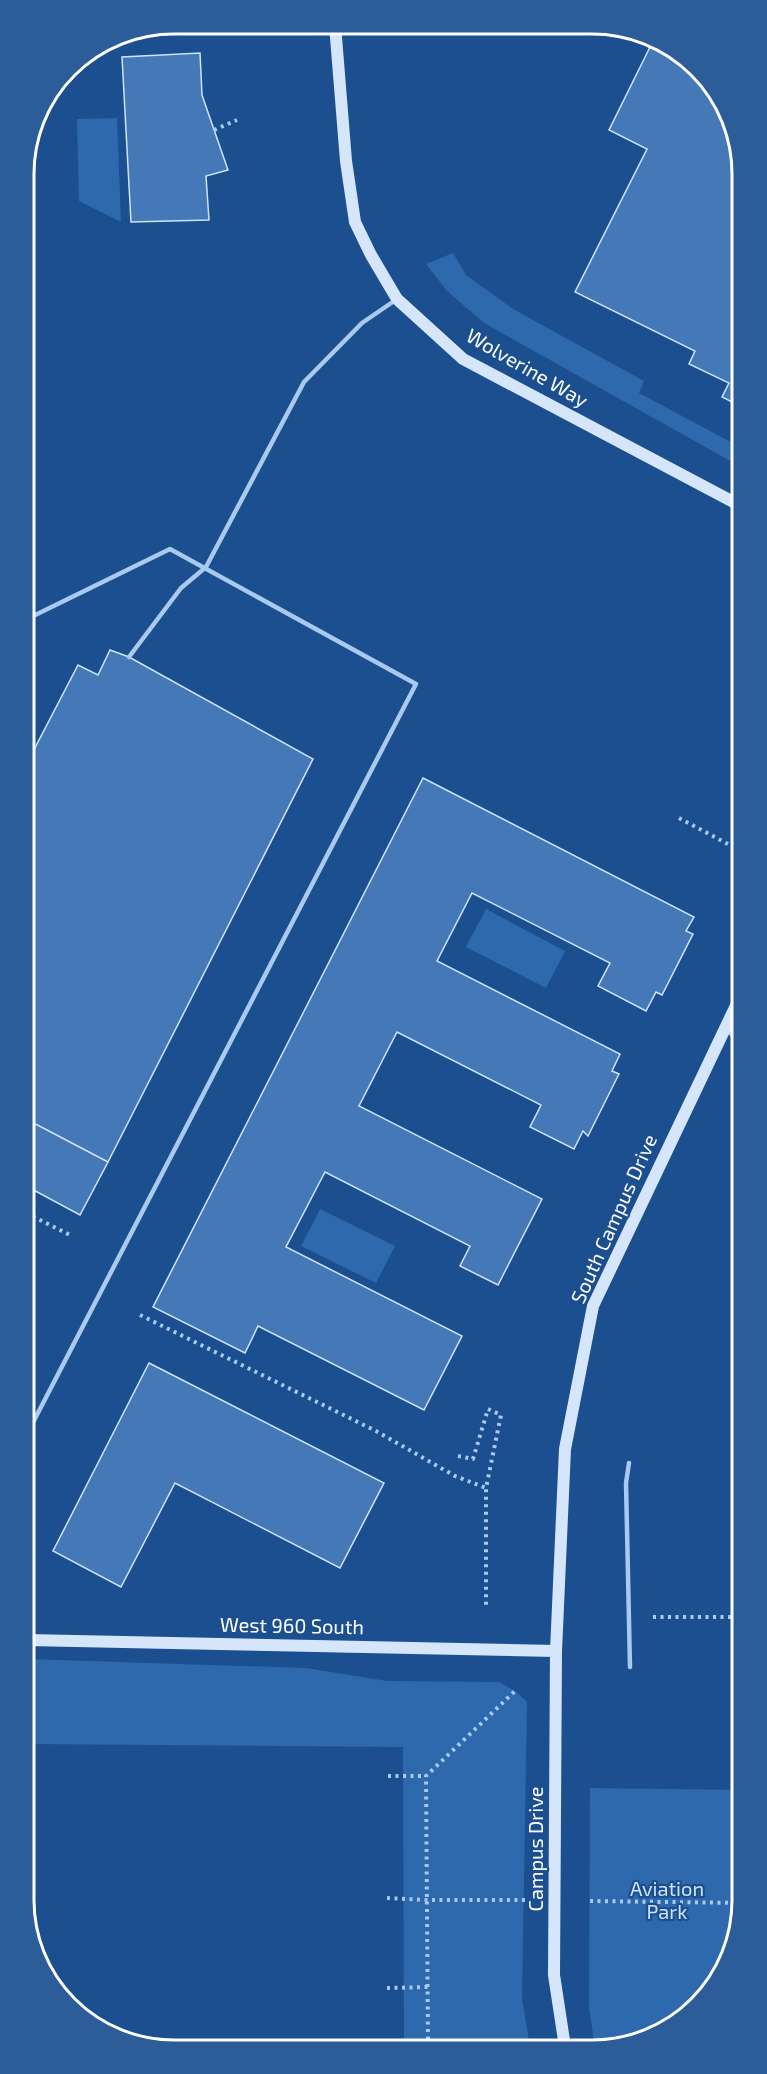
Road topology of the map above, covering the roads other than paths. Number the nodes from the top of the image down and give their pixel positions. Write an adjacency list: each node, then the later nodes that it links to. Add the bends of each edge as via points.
1 (336, 35): 2 (street, Wolverine Way, via 355,222)
2 (397, 299): 3 (street, Wolverine Way, via 463,359); 4 (lane, via 362,323 304,381)
3 (732, 501)
4 (206, 567): 5 (lane, via 170,549); 6 (lane, via 181,588); 10 (lane, via 416,684)
5 (35, 615)
6 (129, 657)
7 (732, 1013): 8 (street, South Campus Drive)
8 (726, 1025): 9 (lane); 13 (street, South Campus Drive, via 593,1306 565,1449)
9 (732, 1035)
10 (34, 1420)
11 (629, 1463): 14 (lane, via 626,1483)
12 (34, 1640): 13 (street, West 960 South)
13 (556, 1651): 15 (street, Campus Drive, via 554,1975)
14 (630, 1667)
15 (564, 2040)

